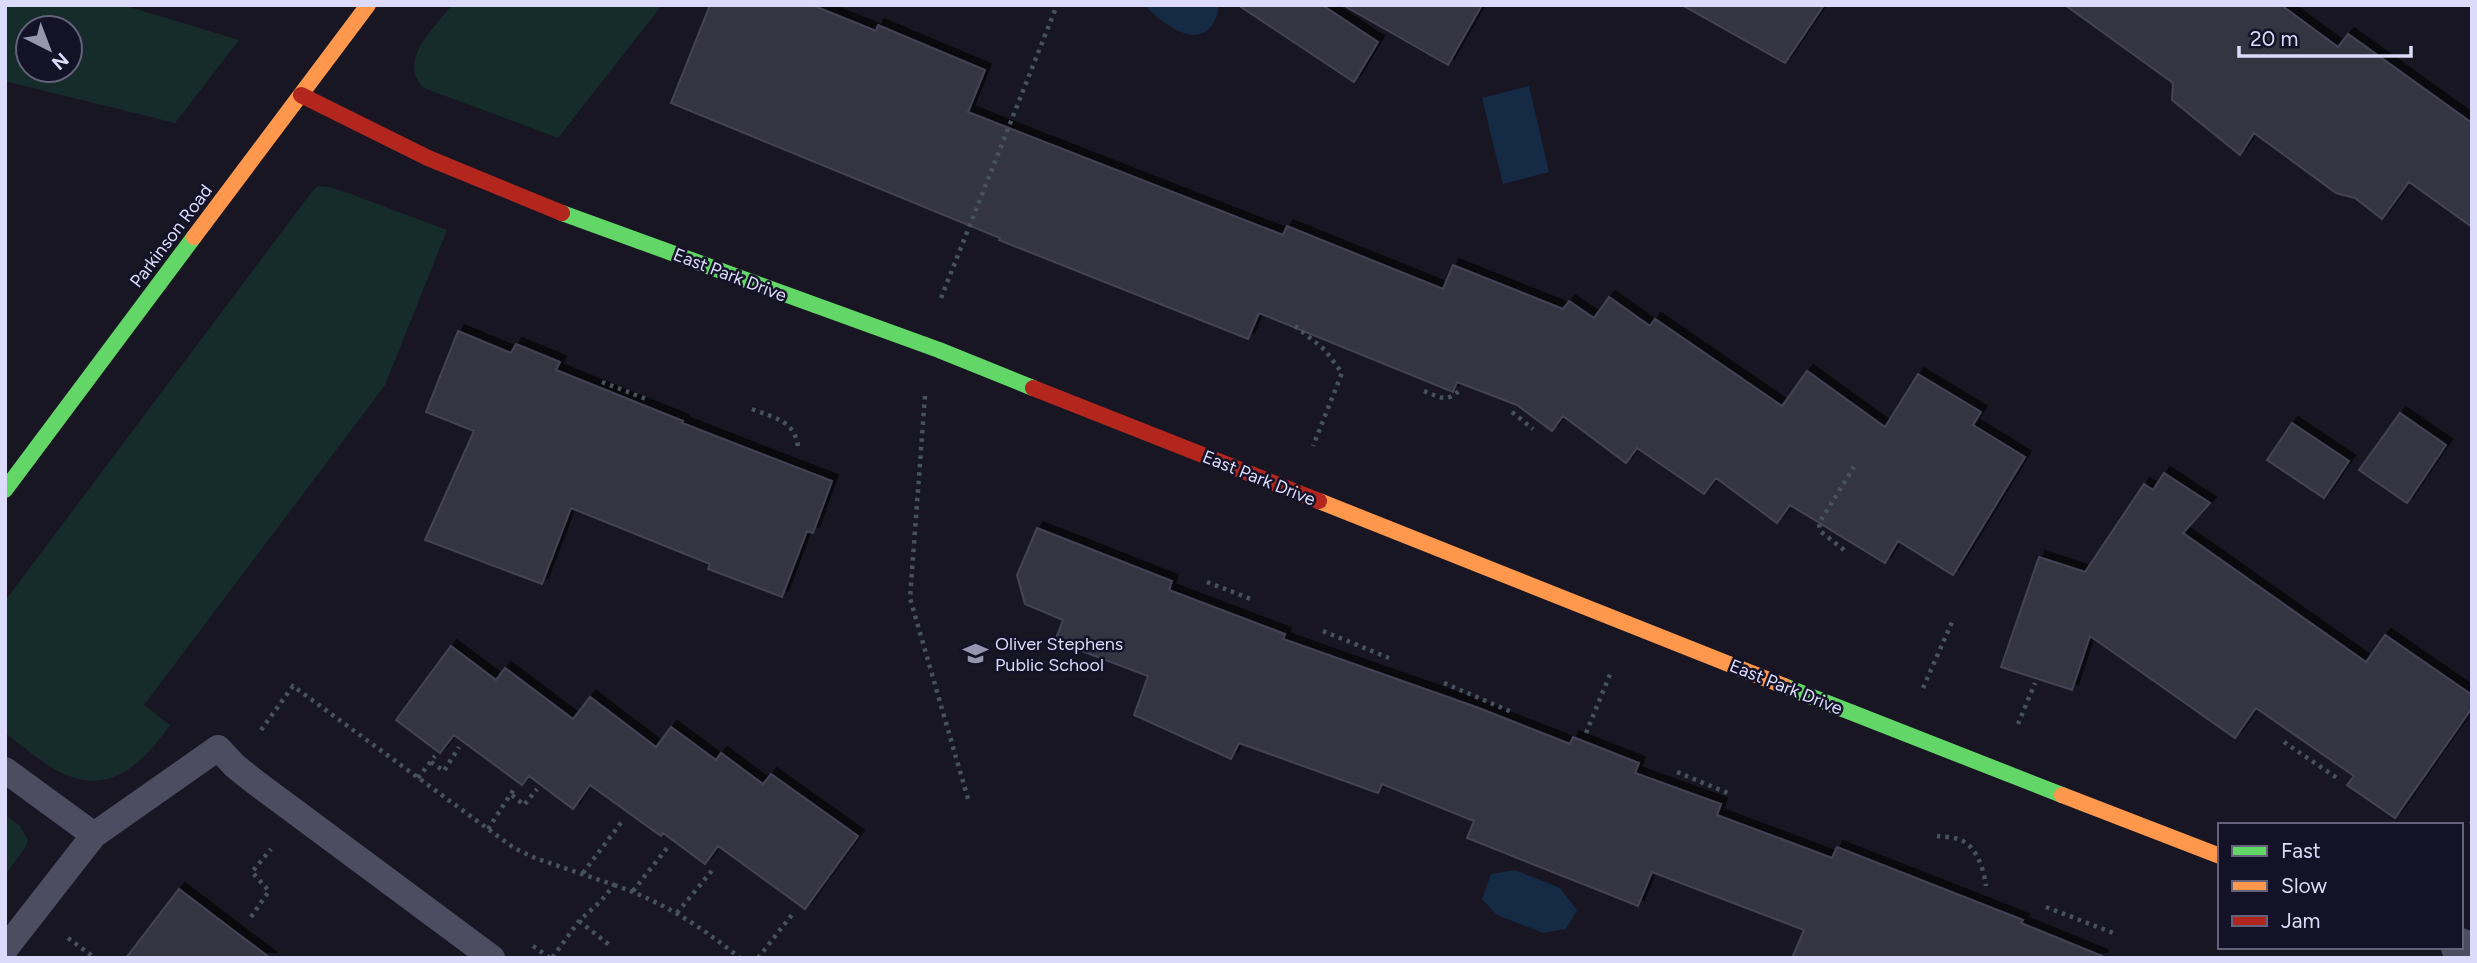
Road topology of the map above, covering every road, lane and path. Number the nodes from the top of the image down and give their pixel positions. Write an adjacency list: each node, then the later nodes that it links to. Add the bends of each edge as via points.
1 (368, 5): 3 (street, Parkinson Road)
2 (1057, 5): 5 (path)
3 (301, 94): 5 (street, East Park Drive, via 355,125 502,189); 17 (street, Parkinson Road)
4 (1295, 326): 15 (path, via 1325,350 1342,373)
5 (922, 345): 6 (street, East Park Drive)
6 (939, 350): 30 (street, East Park Drive); 42 (path, via 924,401 910,598)
7 (602, 382): 10 (path)
8 (1461, 389): 9 (path, via 1444,399)
9 (1424, 391)
10 (646, 399)
11 (752, 409): 14 (path, via 786,423 796,434)
12 (1512, 412): 13 (path)
13 (1533, 429)
14 (798, 446)
15 (1311, 451)
16 (1854, 467): 18 (path, via 1819,523 1820,531)
17 (5, 490)
18 (1844, 550)
19 (1207, 582): 20 (path)
20 (1251, 599)
21 (1952, 622): 30 (path)
22 (1323, 631): 23 (path)
23 (1389, 658)
24 (1611, 672): 29 (path)
25 (1444, 683): 27 (path)
26 (2035, 683): 28 (path)
27 (1514, 713)
28 (2015, 730)
29 (1586, 733)
30 (1903, 734): 49 (street, East Park Drive)
31 (2284, 742): 39 (path)
32 (459, 747): 34 (path, via 444,771)
33 (435, 755): 34 (path)
34 (431, 762): 38 (path)
35 (236, 766): 38 (path, via 293,686); 43 (lane); 46 (lane, via 218,748)
36 (5, 770): 46 (lane)
37 (1677, 772): 41 (path)
38 (418, 778): 45 (path)
39 (2340, 780)
40 (537, 789): 45 (path, via 524,805 513,792)
41 (1730, 794)
42 (968, 799)
43 (297, 814): 58 (path, via 253,872 269,891); 63 (lane)
44 (623, 820): 51 (path)
45 (487, 830): 51 (path, via 535,858)
46 (94, 835): 62 (lane)
47 (1937, 836): 53 (path, via 1962,840 1983,870)
48 (667, 848): 54 (path)
49 (2218, 855)
50 (713, 867): 57 (path)
51 (583, 873): 52 (path)
52 (614, 885): 54 (path); 59 (path)
53 (1986, 886)
54 (633, 891): 57 (path)
55 (2046, 907): 60 (path)
56 (794, 912): 66 (path)
57 (677, 913): 65 (path)
58 (251, 917)
59 (579, 921): 61 (path); 64 (path)
60 (2116, 934)
61 (611, 947)
62 (5, 949)
63 (492, 958)
64 (552, 958)
65 (740, 958)
66 (758, 958)

